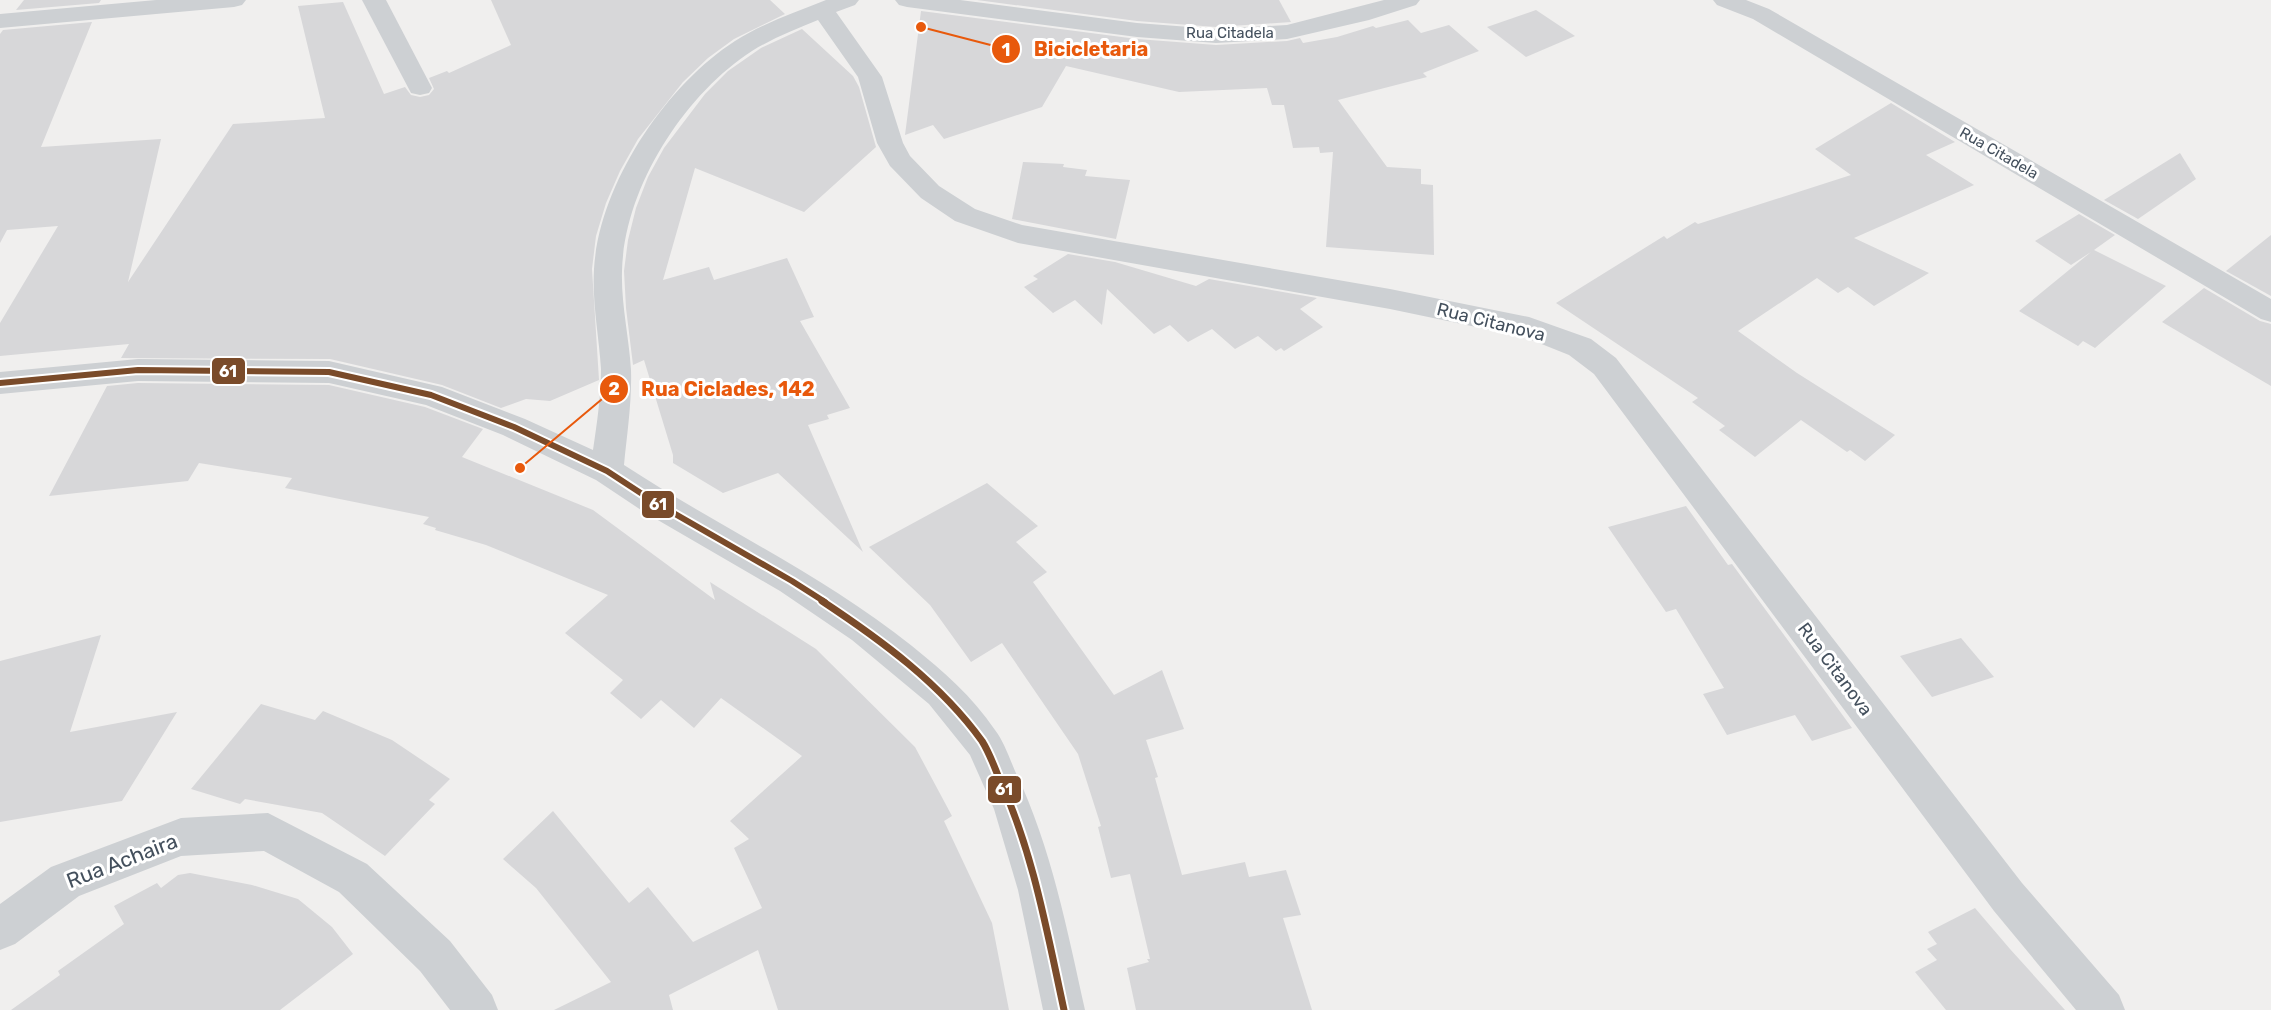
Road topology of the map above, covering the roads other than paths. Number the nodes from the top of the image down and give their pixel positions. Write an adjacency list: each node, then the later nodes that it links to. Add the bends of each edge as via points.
1 (234, 0): 7 (street)
2 (374, 0): 8 (street)
3 (907, 0): 4 (street, Rua Citadela, via 1126,29 1216,36 1287,32)
4 (1408, 0)
5 (1725, 0): 9 (street, Rua Citadela, via 1761,14)
6 (835, 5): 11 (street, via 771,32 715,67 680,103 644,153 619,215 609,253 607,304 616,384); 15 (street, Rua Citanova, via 870,77 899,160 930,192 964,215 1018,234 1390,299 1530,328 1580,347 1605,366 2008,897)
7 (0, 21)
8 (420, 88)
9 (2271, 312)
10 (0, 383): 11 (street, via 138,370 329,372 431,395 514,427)
11 (607, 471): 14 (street, via 866,629 942,692 983,743 1013,808 1038,890)
12 (0, 929): 13 (street, Rua Achaira, via 65,881 181,837 268,832 353,878 435,956)
13 (477, 1010)
14 (1064, 1010)
15 (2104, 1010)

